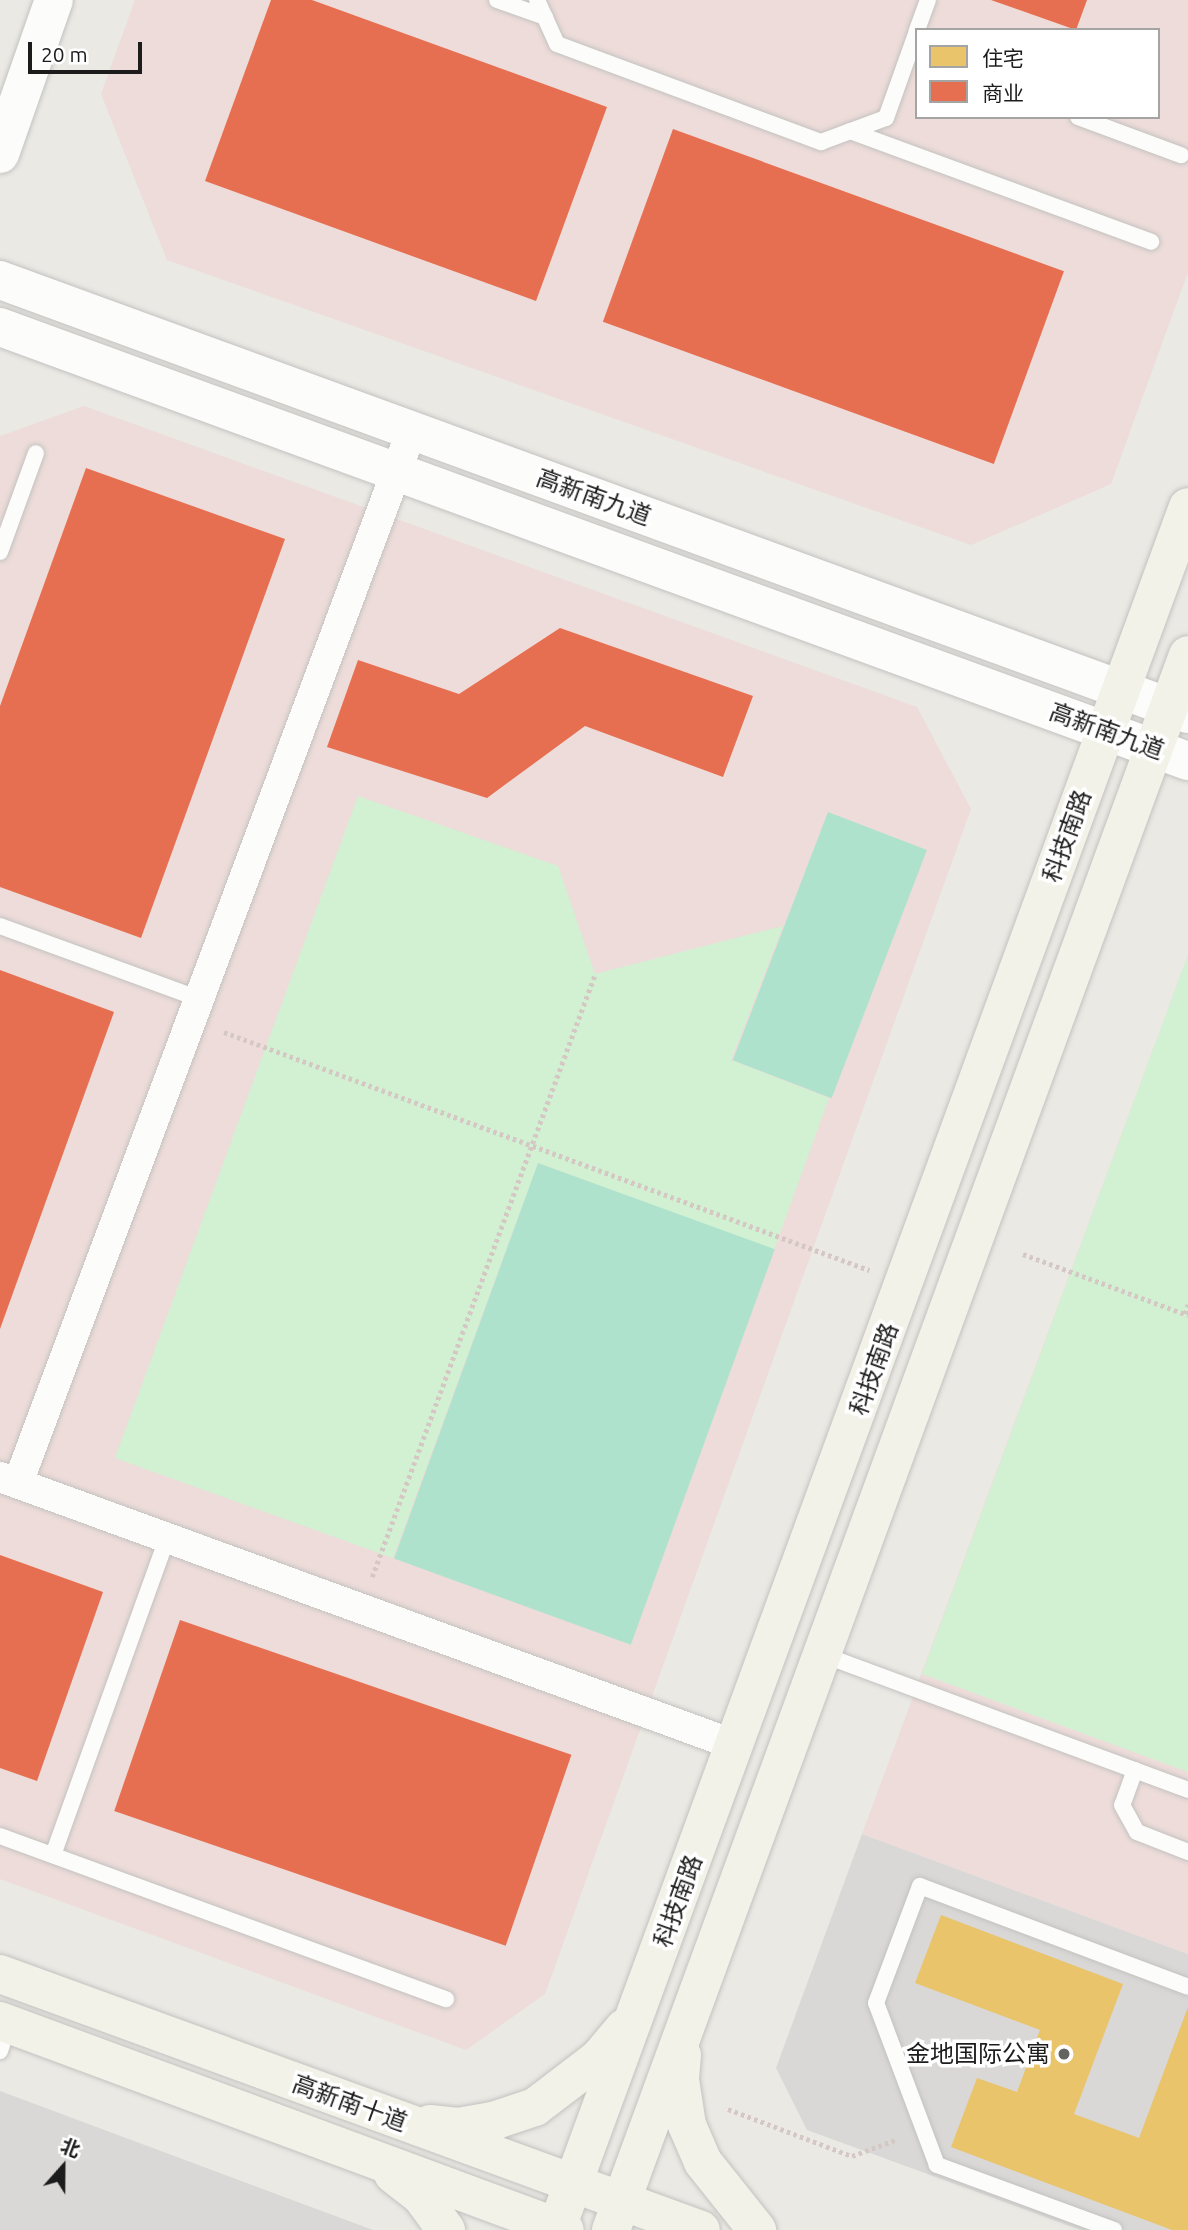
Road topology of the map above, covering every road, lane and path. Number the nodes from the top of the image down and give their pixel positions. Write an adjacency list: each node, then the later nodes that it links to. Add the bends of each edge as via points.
1 (54, 0): 10 (street)
2 (497, 0): 5 (lane)
3 (537, 0): 5 (lane)
4 (928, 0): 6 (lane)
5 (545, 17): 9 (lane, via 557,44 821,142)
6 (918, 28)
7 (912, 57): 9 (lane, via 886,118)
8 (1083, 119): 11 (lane)
9 (850, 131): 12 (lane)
10 (0, 154)
11 (1181, 155)
12 (1151, 242)
13 (0, 279): 15 (street, 高新南九道)
14 (0, 327): 17 (street, 高新南九道)
15 (412, 430): 17 (street); 21 (street, 高新南九道)
16 (36, 453): 19 (lane)
17 (397, 472): 23 (street, 高新南九道); 27 (street)
18 (1188, 507): 21 (main road, 科技南路)
19 (0, 552)
20 (1188, 655): 22 (main road, 科技南路)
21 (1121, 690): 22 (street, 高新南九道); 23 (main road, 科技南路)
22 (1178, 711): 24 (main road, 科技南路)
23 (1105, 731): 24 (street, 高新南九道); 30 (main road, 科技南路)
24 (1171, 755): 36 (main road, 科技南路)
25 (0, 926): 27 (lane)
26 (595, 974): 28 (path)
27 (195, 1009): 28 (path); 33 (street)
28 (532, 1145): 30 (path); 35 (path)
29 (1023, 1254): 32 (path)
30 (905, 1284): 37 (main road, 科技南路)
31 (1188, 1304): 32 (path)
32 (1186, 1314)
33 (9, 1480): 34 (street)
34 (167, 1538): 35 (street); 42 (lane)
35 (360, 1608): 37 (street)
36 (821, 1654): 38 (lane); 47 (main road, 科技南路)
37 (735, 1745): 46 (main road, 科技南路)
38 (1135, 1770): 39 (lane); 41 (lane, via 1122,1805 1137,1832)
39 (1188, 1790)
40 (0, 1836): 42 (lane)
41 (1188, 1852)
42 (52, 1855): 45 (lane)
43 (0, 1974): 50 (main road, 高新南十道)
44 (1188, 1987): 51 (lane, via 920,1886 876,2003)
45 (446, 1999)
46 (638, 2010): 50 (main road, via 600,2058 535,2107 458,2127); 53 (main road, 科技南路)
47 (684, 2029): 54 (main road, 科技南路); 58 (main road, via 680,2080 687,2125 703,2162)
48 (3, 2032): 52 (main road, 高新南十道)
49 (728, 2109): 51 (path, via 852,2156)
50 (401, 2122): 53 (main road, 高新南十道)
51 (924, 2129): 59 (lane, via 937,2165)
52 (378, 2162): 55 (main road, 高新南十道); 56 (main road, via 422,2197)
53 (573, 2184): 54 (main road, 高新南十道); 55 (main road, 科技南路)
54 (616, 2216): 57 (main road, 高新南十道)
55 (559, 2229)
56 (446, 2230)
57 (701, 2230)
58 (757, 2230)
59 (1114, 2230)

